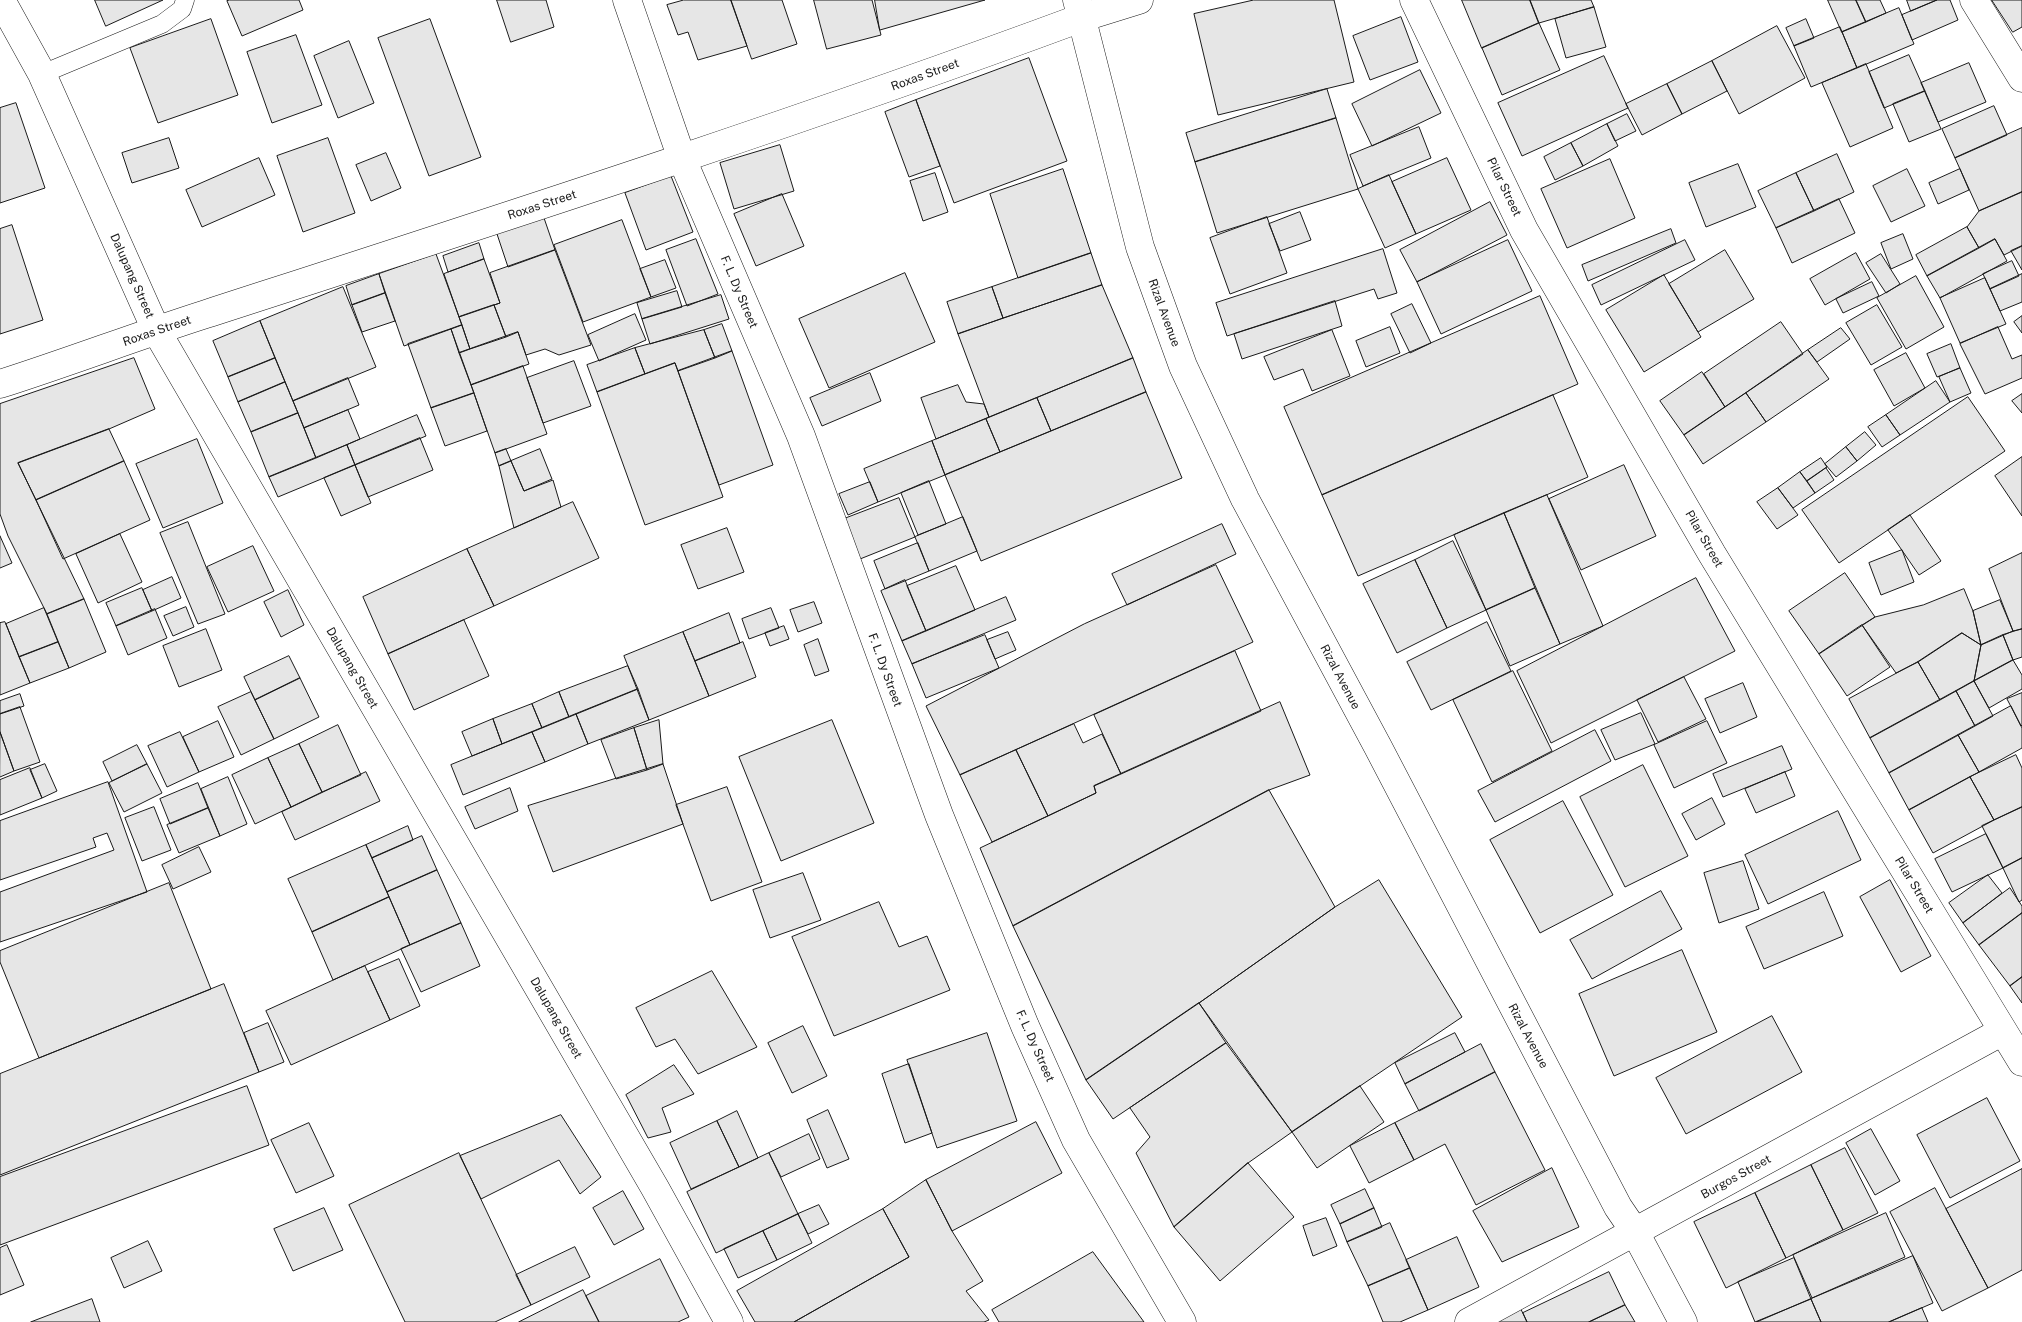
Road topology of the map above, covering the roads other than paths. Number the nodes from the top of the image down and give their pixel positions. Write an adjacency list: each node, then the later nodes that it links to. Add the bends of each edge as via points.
1 (1, 0): 8 (street, Dalupang Street)
2 (185, 0): 8 (lane, via 182,9 162,24)
3 (627, 0): 10 (street, F. L. Dy Street)
4 (1139, 0): 7 (street, Roxas Street)
5 (1414, 0): 13 (street, Pilar Street, via 1524,230 1712,554)
6 (1974, 0): 9 (street)
7 (1079, 9): 10 (street, Roxas Street, via 932,73); 15 (street, Rizal Avenue, via 1140,247 1183,366 1245,499 1618,1207)
8 (42, 74): 11 (street, Dalupang Street)
9 (2022, 78)
10 (682, 159): 11 (street, Roxas Street); 17 (street, F. L. Dy Street, via 802,436 939,815 1025,1026 1076,1140)
11 (156, 330): 12 (street, Roxas Street); 16 (street, Dalupang Street, via 656,1188)
12 (0, 384)
13 (2003, 1031): 14 (street, Pilar Street); 15 (street, Burgos Street)
14 (2021, 1057)
15 (1635, 1232): 18 (street, Burgos Street); 19 (street, Rizal Avenue)
16 (729, 1322)
17 (1182, 1322)
18 (1469, 1322)
19 (1683, 1322)

